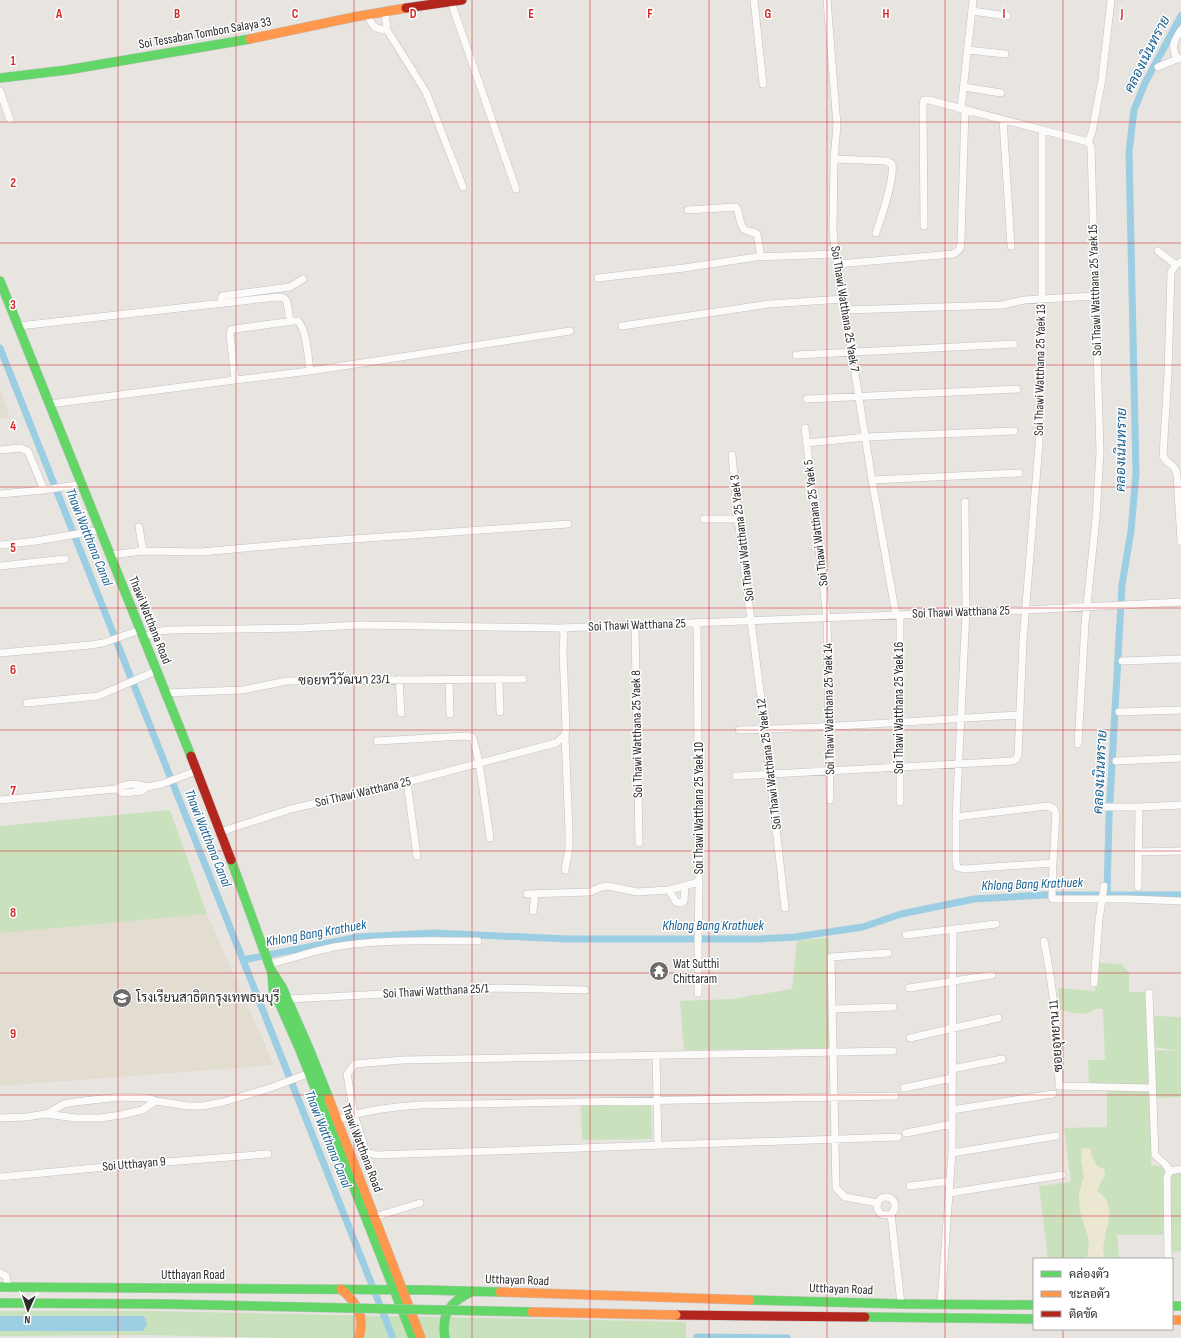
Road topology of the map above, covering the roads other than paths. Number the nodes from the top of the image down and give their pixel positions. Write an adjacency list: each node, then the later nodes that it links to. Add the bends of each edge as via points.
1 (462, 0): 6 (main road, Soi Tessaban Tombon Salaya 33)
2 (754, 0): 18 (street)
3 (827, 0): 27 (street, Soi Thawi Watthana 25 Yaek 7, via 836,115 837,138)
4 (973, 0): 8 (street)
5 (1111, 0): 26 (street, via 1102,79)
6 (451, 2): 7 (main road, Soi Tessaban Tombon Salaya 33); 29 (street)
7 (385, 12): 9 (main road, Soi Tessaban Tombon Salaya 33); 11 (street)
8 (972, 12): 10 (street); 13 (street)
9 (368, 15): 11 (street, via 375,28); 17 (main road, Soi Tessaban Tombon Salaya 33, via 233,43 67,70)
10 (1007, 16)
11 (387, 30): 28 (street, via 426,92)
12 (1181, 30): 15 (street, via 1173,43)
13 (968, 50): 14 (street); 19 (street)
14 (1005, 54)
15 (1179, 58): 16 (street)
16 (1158, 67)
17 (0, 78)
18 (763, 84)
19 (964, 87): 21 (street); 22 (street)
20 (0, 91): 23 (street)
21 (1001, 93)
22 (963, 110): 24 (street); 31 (street, via 924,100); 37 (street, via 961,248 958,252)
23 (10, 120)
24 (1003, 120): 25 (street); 33 (street)
25 (1042, 130): 26 (street); 44 (street, Soi Thawi Watthana 25 Yaek 13)
26 (1088, 142): 42 (street, Soi Thawi Watthana 25 Yaek 15, via 1091,147)
27 (834, 159): 32 (street, via 886,160 892,164 886,202); 35 (street, Soi Thawi Watthana 25 Yaek 7, via 833,230)
28 (463, 187)
29 (516, 189)
30 (688, 210): 36 (street, via 736,207 743,228 757,234)
31 (924, 226)
32 (876, 234)
33 (1011, 246)
34 (1158, 251): 38 (street)
35 (836, 254): 36 (street); 37 (street, Soi Thawi Watthana 25 Yaek 7)
36 (761, 257): 39 (street)
37 (838, 264): 43 (street, Soi Thawi Watthana 25 Yaek 7)
38 (1178, 264): 77 (street, via 1172,268 1170,278 1163,456 1176,469)
39 (598, 278)
40 (303, 279): 45 (street, via 290,287 222,296)
41 (0, 281): 48 (main road, Thawi Watthana Road)
42 (1095, 296): 44 (street); 84 (street, Soi Thawi Watthana 25 Yaek 15, via 1100,452)
43 (844, 299): 46 (street, Soi Thawi Watthana 25 Yaek 7); 49 (street, via 769,304)
44 (1042, 299): 46 (street, via 1002,305); 85 (street, Soi Thawi Watthana 25 Yaek 13, via 1039,444)
45 (221, 303): 47 (street, via 282,297 287,302); 48 (street)
46 (846, 310): 52 (street, Soi Thawi Watthana 25 Yaek 7)
47 (290, 322): 54 (street, via 298,321 301,325); 55 (street, via 231,330)
48 (19, 326): 59 (main road, Thawi Watthana Road)
49 (622, 326)
50 (570, 332): 54 (street)
51 (1014, 344): 52 (street)
52 (852, 353): 53 (street); 57 (street, Soi Thawi Watthana 25 Yaek 7)
53 (796, 355)
54 (310, 371): 55 (street)
55 (235, 380): 59 (street)
56 (1016, 389): 57 (street)
57 (860, 396): 58 (street); 62 (street, Soi Thawi Watthana 25 Yaek 7)
58 (807, 399)
59 (50, 404): 68 (main road, Thawi Watthana Road)
60 (805, 428): 63 (street, Soi Thawi Watthana 25 Yaek 5)
61 (1014, 431): 62 (street)
62 (866, 437): 63 (street); 67 (street, Soi Thawi Watthana 25 Yaek 7)
63 (807, 443): 88 (street, Soi Thawi Watthana 25 Yaek 5)
64 (0, 450): 69 (street, via 20,448 28,451)
65 (732, 455): 73 (street, Soi Thawi Watthana 25 Yaek 3)
66 (1019, 473): 67 (street)
67 (872, 480): 87 (street, Soi Thawi Watthana 25 Yaek 7)
68 (82, 484): 69 (street); 76 (main road, Thawi Watthana Road)
69 (45, 489): 70 (street)
70 (0, 494)
71 (965, 502): 86 (street)
72 (704, 519): 73 (street)
73 (738, 519): 89 (street, Soi Thawi Watthana 25 Yaek 3)
74 (568, 524): 79 (street, via 201,552)
75 (139, 527): 79 (street)
76 (100, 530): 78 (street, via 36,541); 80 (main road, Thawi Watthana Road)
77 (1181, 542)
78 (0, 544)
79 (143, 551): 80 (street)
80 (110, 554): 93 (main road, Thawi Watthana Road)
81 (65, 559): 82 (street)
82 (0, 566)
83 (1181, 602): 84 (street, Soi Thawi Watthana 25)
84 (1087, 607): 85 (street, Soi Thawi Watthana 25); 117 (street, Soi Thawi Watthana 25 Yaek 15)
85 (1026, 610): 86 (street, Soi Thawi Watthana 25); 109 (street, Soi Thawi Watthana 25 Yaek 13)
86 (966, 612): 87 (street, Soi Thawi Watthana 25); 110 (street)
87 (898, 615): 88 (street, Soi Thawi Watthana 25); 111 (street, Soi Thawi Watthana 25 Yaek 16)
88 (827, 618): 89 (street, Soi Thawi Watthana 25); 112 (street, Soi Thawi Watthana 25 Yaek 14)
89 (752, 621): 90 (street, Soi Thawi Watthana 25); 114 (street, Soi Thawi Watthana 25 Yaek 12)
90 (697, 622): 91 (street, Soi Thawi Watthana 25); 143 (street, Soi Thawi Watthana 25 Yaek 10)
91 (635, 626): 92 (street, Soi Thawi Watthana 25); 137 (street, Soi Thawi Watthana 25 Yaek 8)
92 (561, 628): 93 (street, Soi Thawi Watthana 25, via 360,626 171,630); 115 (street, via 564,633)
93 (141, 633): 94 (street, Soi Thawi Watthana 25, via 77,647); 97 (main road, Thawi Watthana Road)
94 (0, 653)
95 (1181, 659): 96 (street)
96 (1122, 661)
97 (156, 671): 102 (main road, Thawi Watthana Road); 103 (street, via 98,696)
98 (399, 679): 99 (street, ซอยทวีวัฒนา 23/1); 102 (street, ซอยทวีวัฒนา 23/1, via 287,681 243,690); 107 (street)
99 (449, 679): 100 (street, ซอยทวีวัฒนา 23/1); 108 (street)
100 (499, 679): 101 (street, ซอยทวีวัฒนา 23/1); 105 (street)
101 (523, 679)
102 (165, 692): 123 (main road, Thawi Watthana Road)
103 (27, 704)
104 (1181, 710): 106 (street)
105 (500, 712)
106 (1119, 712)
107 (400, 713)
108 (450, 714)
109 (1020, 715): 110 (street); 121 (street, Soi Thawi Watthana 25 Yaek 13, via 1016,759)
110 (960, 718): 111 (street); 121 (street)
111 (899, 722): 112 (street); 122 (street, Soi Thawi Watthana 25 Yaek 16)
112 (829, 728): 114 (street); 124 (street, Soi Thawi Watthana 25 Yaek 14)
113 (739, 730): 114 (street)
114 (765, 730): 125 (street, Soi Thawi Watthana 25 Yaek 12)
115 (565, 735): 120 (street, Soi Thawi Watthana 25, via 556,743); 142 (street, via 570,831)
116 (377, 741): 120 (street, via 471,737)
117 (1078, 744)
118 (1181, 758): 119 (street)
119 (1116, 761)
120 (479, 762): 127 (street, Soi Thawi Watthana 25); 136 (street)
121 (958, 763): 122 (street); 134 (street)
122 (899, 766): 124 (street); 130 (street, Soi Thawi Watthana 25 Yaek 16)
123 (196, 771): 128 (street, via 147,787 142,791 123,793 116,789); 135 (main road, Thawi Watthana Road)
124 (830, 771): 125 (street); 129 (street, Soi Thawi Watthana 25 Yaek 14)
125 (770, 774): 126 (street); 150 (street, Soi Thawi Watthana 25 Yaek 12)
126 (736, 776)
127 (407, 782): 135 (street, Soi Thawi Watthana 25, via 291,809); 140 (street)
128 (0, 800)
129 (830, 800)
130 (900, 802)
131 (1181, 805): 133 (street)
132 (1108, 807): 133 (street)
133 (1139, 807): 139 (street)
134 (956, 817): 141 (street, via 956,862 960,869); 141 (street, via 1048,806 1054,808 1056,814)
135 (220, 832): 158 (main road, Thawi Watthana Road)
136 (490, 838)
137 (639, 843)
138 (1181, 851): 139 (street)
139 (1138, 852): 146 (street)
140 (417, 856)
141 (1053, 863): 148 (street, via 1053,899)
142 (565, 870)
143 (699, 882): 144 (street); 164 (street, Soi Thawi Watthana 25 Yaek 10)
144 (685, 886): 147 (street); 147 (street, via 684,902 680,903 676,902)
145 (1104, 886): 148 (street)
146 (1138, 888)
147 (669, 890): 151 (street, via 637,892 608,886 590,892 531,894)
148 (1102, 898): 149 (street); 161 (street)
149 (1181, 900)
150 (785, 908)
151 (533, 911)
152 (996, 924): 153 (street)
153 (953, 929): 154 (street); 160 (street)
154 (906, 935)
155 (478, 941): 158 (street, via 388,942 334,948)
156 (1044, 941): 180 (street, ซอยอุทยาน 11, via 1054,997 1059,1086)
157 (888, 952): 168 (street, via 831,957)
158 (268, 961): 166 (main road, Thawi Watthana Road); 177 (main road, Thawi Watthana Road, via 273,989)
159 (992, 974): 160 (street)
160 (953, 981): 162 (street); 170 (street)
161 (1094, 983)
162 (909, 988)
163 (585, 990): 166 (street, Soi Thawi Watthana 25/1, via 499,988)
164 (698, 993)
165 (1149, 994): 180 (street)
166 (288, 999): 190 (main road, Thawi Watthana Road)
167 (893, 1007): 168 (street)
168 (833, 1009): 173 (street)
169 (998, 1018): 170 (street)
170 (953, 1028): 171 (street); 176 (street)
171 (910, 1038)
172 (893, 1051): 173 (street)
173 (834, 1052): 174 (street); 183 (street)
174 (656, 1055): 184 (street); 188 (street, via 403,1060 355,1064 348,1074)
175 (1002, 1059): 176 (street)
176 (952, 1069): 178 (street)
177 (310, 1073): 185 (street, via 270,1088 203,1106); 214 (main road, Thawi Watthana Road)
178 (952, 1078): 179 (street); 186 (street)
179 (904, 1088)
180 (1152, 1088): 200 (street, via 1155,1155)
181 (1052, 1094): 186 (street)
182 (895, 1096): 183 (street)
183 (834, 1097): 184 (street); 195 (street)
184 (657, 1100): 188 (street, via 420,1105); 196 (street)
185 (156, 1101): 187 (street, via 148,1098 119,1097 93,1099 64,1104); 187 (street, via 142,1110 100,1118)
186 (952, 1110): 191 (street)
187 (46, 1114): 189 (street)
188 (354, 1114): 190 (street); 196 (street, via 366,1152 376,1155)
189 (0, 1118)
190 (337, 1120): 209 (main road, Thawi Watthana Road)
191 (952, 1124): 192 (street); 197 (street)
192 (906, 1133)
193 (1056, 1136): 197 (street)
194 (898, 1138): 195 (street)
195 (835, 1140): 196 (street); 207 (street, via 836,1188 845,1197)
196 (658, 1146)
197 (952, 1153): 203 (street)
198 (268, 1154): 202 (street, Soi Utthayan 9)
199 (1181, 1169): 200 (street)
200 (1170, 1171): 210 (street, via 1167,1177)
201 (1062, 1175): 205 (street)
202 (0, 1177)
203 (950, 1181): 204 (street); 205 (street)
204 (910, 1186)
205 (949, 1193): 220 (street)
206 (420, 1203): 209 (street)
207 (878, 1203): 208 (street, via 877,1210 880,1213); 208 (street, via 885,1198 892,1200 895,1207)
208 (891, 1214): 218 (street)
209 (374, 1218): 214 (main road, Thawi Watthana Road)
210 (1168, 1258)
211 (0, 1273): 212 (street, via 6,1276)
212 (4, 1287): 213 (main road, Utthayan Road)
213 (341, 1289): 214 (main road, Utthayan Road); 224 (main road, via 355,1302 361,1313)
214 (395, 1290): 215 (main road, Utthayan Road); 222 (main road, Thawi Watthana Road); 225 (main road, Thawi Watthana Road)
215 (426, 1290): 216 (main road, Utthayan Road); 222 (main road, via 410,1301)
216 (472, 1291): 218 (main road, Utthayan Road); 227 (main road, via 452,1303 448,1309 444,1320)
217 (0, 1303): 223 (main road, Utthayan Road, bridge)
218 (901, 1304): 219 (main road, Utthayan Road)
219 (924, 1304): 220 (main road, Utthayan Road); 223 (main road)
220 (941, 1304): 221 (main road, Utthayan Road)
221 (1033, 1305)
222 (409, 1306): 226 (main road, Thawi Watthana Road)
223 (1030, 1319)
224 (359, 1338)
225 (413, 1338)
226 (422, 1338)
227 (445, 1338)

